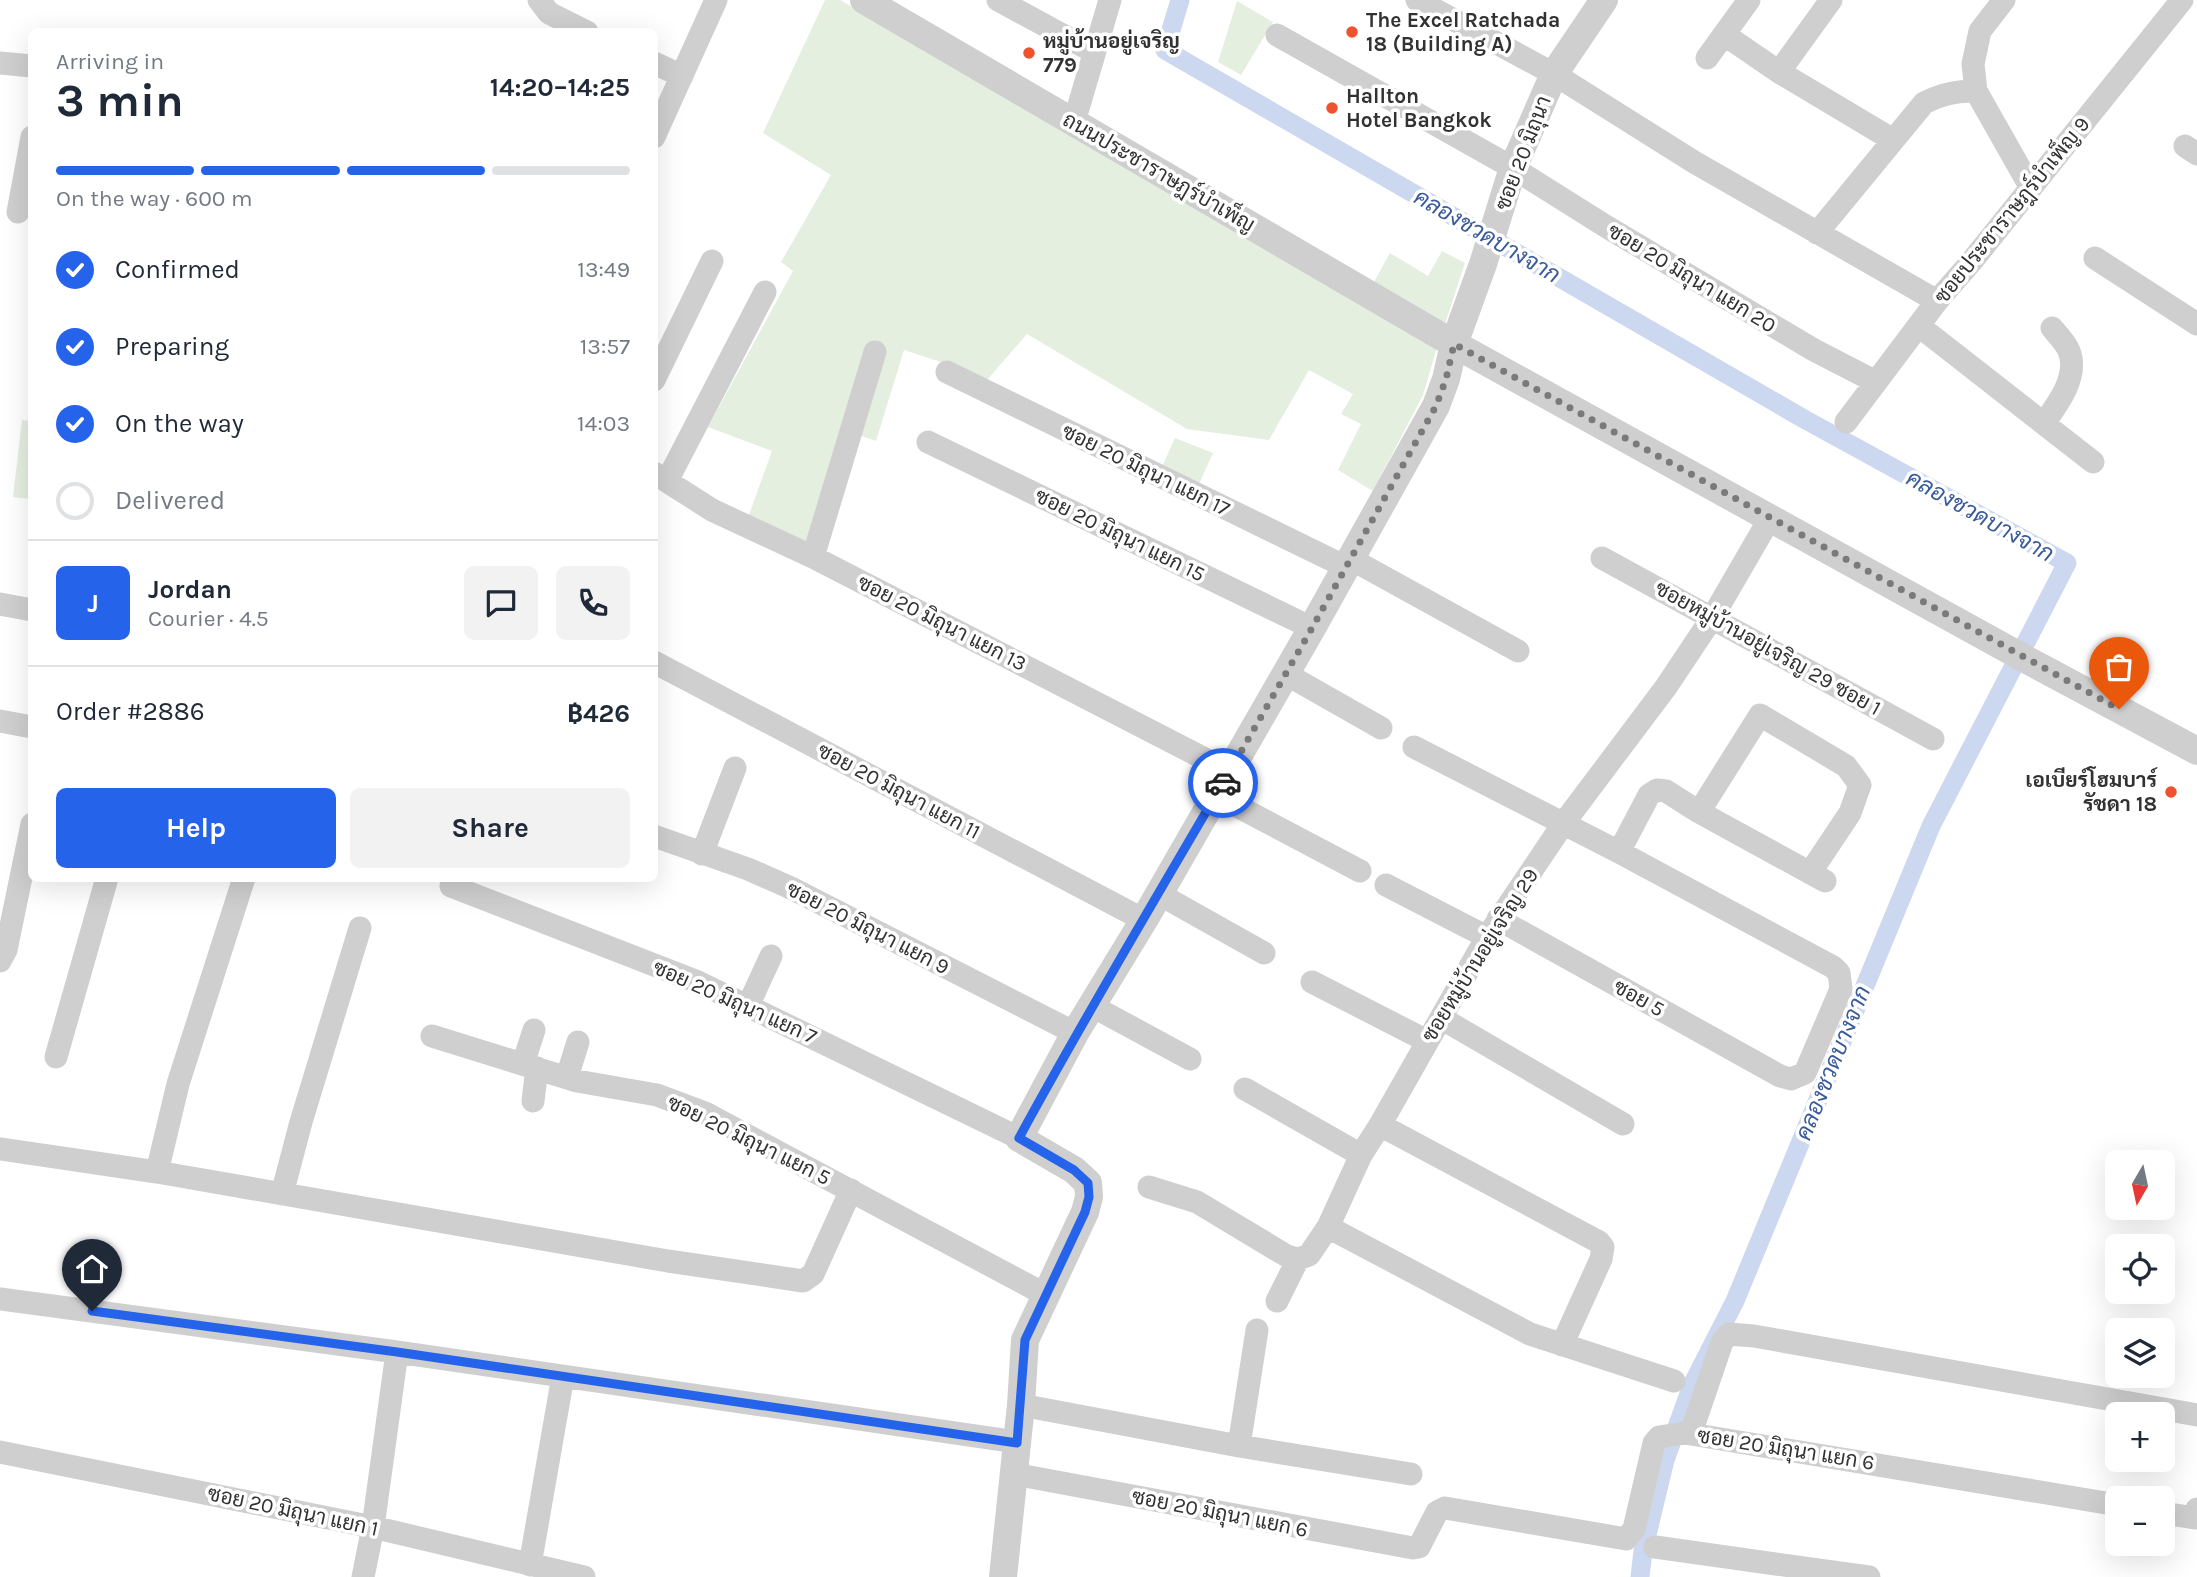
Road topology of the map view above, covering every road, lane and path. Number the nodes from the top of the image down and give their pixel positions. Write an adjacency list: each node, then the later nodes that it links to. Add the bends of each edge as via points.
1 (538, 0): 12 (street, via 550,13)
2 (716, 0): 22 (street)
3 (863, 0): 24 (street, ถนนประชาราษฎร์บำเพ็ญ)
4 (998, 0): 15 (street)
5 (1110, 0): 15 (street)
6 (1417, 0): 21 (street)
7 (1604, 0): 21 (street, ซอย 20 มิถุนา)
8 (1749, 0): 14 (street)
9 (1831, 0): 20 (street)
10 (2004, 0): 23 (street, via 1980,31 1973,64)
11 (2182, 0): 29 (street, ซอยประชาราษฎร์บำเพ็ญ 9)
12 (579, 28)
13 (1277, 35): 28 (street, ซอย 20 มิถุนา แยก 20)
14 (1725, 35): 16 (street); 20 (street)
15 (1094, 52): 24 (street)
16 (1707, 58)
17 (0, 63): 19 (street)
18 (658, 65): 22 (street)
19 (28, 66)
20 (1779, 72): 26 (street)
21 (1554, 74): 28 (street, ซอย 20 มิถุนา); 31 (street)
22 (682, 76): 25 (street)
23 (1976, 91): 26 (street, via 1952,92 1924,103); 29 (street)
24 (1074, 122): 39 (street, ถนนประชาราษฎร์บำเพ็ญ)
25 (658, 128)
26 (1893, 140): 31 (street)
27 (28, 157): 30 (street)
28 (1513, 168): 39 (street, ซอย 20 มิถุนา); 43 (street, ซอย 20 มิถุนา แยก 20, via 1721,296)
29 (2031, 188): 35 (street, ซอยประชาราษฎร์บำเพ็ญ 9)
30 (17, 212)
31 (1816, 233): 35 (street)
32 (2095, 258): 36 (street)
33 (712, 261): 41 (street)
34 (765, 292): 48 (street)
35 (1937, 302): 37 (street, ซอยประชาราษฎร์บำเพ็ญ 9)
36 (2197, 324)
37 (1919, 326): 43 (street, ซอยประชาราษฎร์บำเพ็ญ 9); 45 (street)
38 (2052, 328): 45 (street, via 2069,351 2070,376 2063,397)
39 (1454, 344): 49 (street, ถนนประชาราษฎร์บำเพ็ญ); 52 (street, ซอย 20 มิถุนา, via 1436,406)
40 (875, 352): 50 (street)
41 (658, 372)
42 (947, 372): 52 (street, ซอย 20 มิถุนา แยก 17)
43 (1876, 382): 44 (street, ซอยประชาราษฎร์บำเพ็ญ 9)
44 (1846, 422)
45 (2044, 423): 47 (street)
46 (928, 442): 56 (street, ซอย 20 มิถุนา แยก 15)
47 (2093, 462)
48 (661, 477): 50 (street, ซอย 20 มิถุนา แยก 13, via 712,510)
49 (1770, 518): 55 (street, ซอยหมู่บ้านอยู่เจริญ 29); 65 (street, ถนนประชาราษฎร์บำเพ็ญ)
50 (813, 557): 67 (street, ซอย 20 มิถุนา แยก 13, via 1205,759)
51 (1602, 558): 55 (street, ซอยหมู่บ้านอยู่เจริญ 29 ซอย 1)
52 (1348, 563): 56 (street, ซอย 20 มิถุนา); 57 (street, ซอย 20 มิถุนา แยก 17)
53 (0, 604): 54 (street)
54 (28, 609)
55 (1712, 618): 63 (street, ซอยหมู่บ้านอยู่เจริญ 29 ซอย 1); 69 (street, ซอยหมู่บ้านอยู่เจริญ 29)
56 (1312, 628): 59 (street, ซอย 20 มิถุนา)
57 (1518, 650)
58 (658, 664): 80 (street, ซอย 20 มิถุนา แยก 11)
59 (1286, 674): 62 (street); 67 (street, ซอย 20 มิถุนา)
60 (0, 721): 61 (street)
61 (28, 726)
62 (1381, 728)
63 (1933, 739)
64 (1414, 747): 69 (street)
65 (2197, 751)
66 (736, 768): 73 (street)
67 (1221, 787): 74 (street, ซอย 20 มิถุนา แยก 13, via 1315,850); 79 (street, ซอย 20 มิถุนา)
68 (1699, 812): 68 (street, via 1760,715 1846,766 1860,785 1818,877); 72 (street, via 1667,791 1657,790 1648,795)
69 (1563, 824): 72 (street); 82 (street, ซอยหมู่บ้านอยู่เจริญ 29)
70 (658, 838): 73 (street, ซอย 20 มิถุนา แยก 9)
71 (28, 843): 85 (street)
72 (1619, 852): 82 (street, ซอย 5, via 1839,973 1841,989 1805,1073 1791,1079 1780,1076)
73 (702, 854): 91 (street, ซอย 20 มิถุนา แยก 9, via 791,888)
74 (1360, 871)
75 (106, 882): 95 (street)
76 (243, 882): 106 (street, via 178,1084)
77 (452, 882): 87 (street, ซอย 20 มิถุนา แยก 7, via 451,886 698,982)
78 (1386, 885): 82 (street, ซอย 5)
79 (1159, 894): 80 (street, ซอย 20 มิถุนา); 83 (street)
80 (1144, 920): 88 (street, ซอย 20 มิถุนา)
81 (360, 928): 109 (street)
82 (1492, 928): 89 (street, ซอยหมู่บ้านอยู่เจริญ 29)
83 (1264, 953)
84 (771, 956): 87 (street)
85 (0, 961)
86 (1312, 982): 93 (street)
87 (748, 1006): 103 (street, ซอย 20 มิถุนา แยก 7)
88 (1091, 1006): 91 (street, ซอย 20 มิถุนา); 96 (street)
89 (1441, 1018): 93 (street, ซอยหมู่บ้านอยู่เจริญ 29); 101 (street)
90 (534, 1030): 97 (street)
91 (1075, 1033): 103 (street, ซอย 20 มิถุนา)
92 (432, 1036): 97 (street, ซอย 20 มิถุนา แยก 5)
93 (1427, 1041): 102 (street, ซอยหมู่บ้านอยู่เจริญ 29)
94 (578, 1042): 98 (street)
95 (56, 1056)
96 (1189, 1059)
97 (530, 1066): 98 (street, ซอย 20 มิถุนา แยก 5); 100 (street)
98 (567, 1077): 108 (street, ซอย 20 มิถุนา แยก 5, via 657,1096 705,1114)
99 (1245, 1089): 105 (street)
100 (533, 1101)
101 (1623, 1124)
102 (1380, 1125): 105 (street, ซอยหมู่บ้านอยู่เจริญ 29); 116 (street, via 1599,1242 1601,1259)
103 (1019, 1138): 112 (street, via 1088,1183 1085,1212)
104 (0, 1149): 106 (street)
105 (1361, 1154): 110 (street, ซอยหมู่บ้านอยู่เจริญ 29)
106 (157, 1172): 109 (street)
107 (1150, 1187): 111 (street, via 1197,1202)
108 (850, 1190): 109 (street, via 814,1273 803,1281); 112 (street, ซอย 20 มิถุนา แยก 5)
109 (282, 1194)
110 (1328, 1227): 111 (street, ซอยหมู่บ้านอยู่เจริญ 29, via 1309,1255); 116 (street, via 1513,1325)
111 (1298, 1259): 114 (street, ซอยหมู่บ้านอยู่เจริญ 29)
112 (1046, 1295): 120 (street, via 1025,1340)
113 (0, 1299): 117 (street)
114 (1277, 1301)
115 (1257, 1331): 124 (street)
116 (1562, 1345): 119 (street)
117 (397, 1352): 118 (street); 131 (street)
118 (563, 1376): 123 (street); 133 (street)
119 (1674, 1381)
120 (1021, 1405): 123 (street); 124 (street)
121 (2197, 1415): 122 (street, via 1729,1335 1722,1342)
122 (1688, 1433): 126 (street, ซอย 20 มิถุนา แยก 6, via 1659,1437 1650,1452 1634,1529 1626,1539 1445,1508 1437,1512 1419,1547 1406,1548); 128 (street, ซอย 20 มิถุนา แยก 6)
123 (1017, 1443): 126 (street)
124 (1239, 1446): 127 (street)
125 (0, 1452): 131 (street, ซอย 20 มิถุนา แยก 1)
126 (1014, 1474): 136 (street)
127 (1411, 1474)
128 (2105, 1503)
129 (2197, 1509): 130 (street, via 2195,1518)
130 (2175, 1515)
131 (373, 1527): 133 (street, ซอย 20 มิถุนา แยก 1); 134 (street)
132 (1655, 1547): 137 (street)
133 (530, 1565): 135 (street, ซอย 20 มิถุนา แยก 1)
134 (363, 1577)
135 (584, 1577)
136 (1003, 1577)
137 (1869, 1577)

